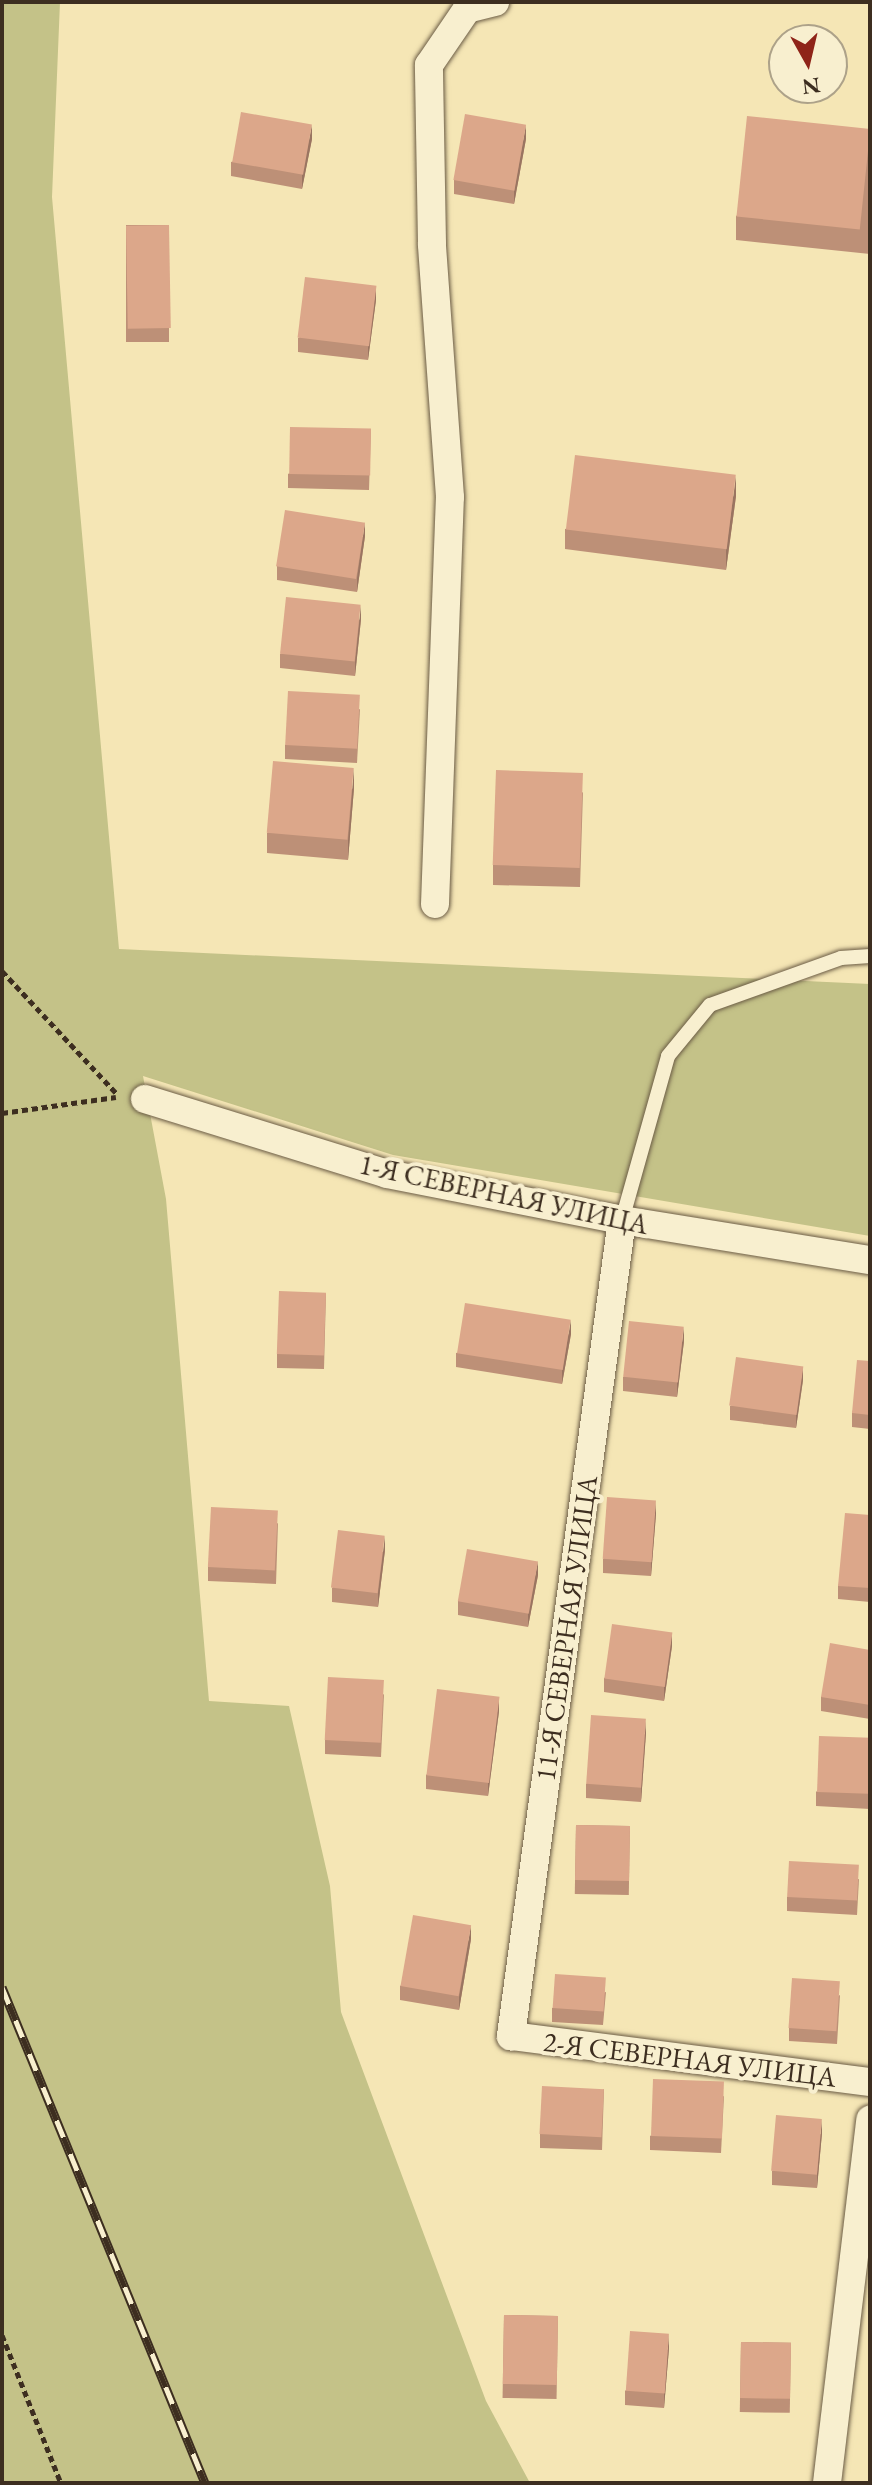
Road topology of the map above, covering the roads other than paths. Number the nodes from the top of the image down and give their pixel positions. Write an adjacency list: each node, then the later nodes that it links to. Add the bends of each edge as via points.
1 (495, 2): 2 (street)
2 (454, 6): 3 (street, via 429,65 432,244 450,497)
3 (435, 904)
4 (870, 956): 6 (lane, via 841,958 710,1005 668,1056)
5 (132, 1097): 6 (street, 1-Я СЕВЕРНАЯ УЛИЦА, via 387,1174)
6 (622, 1220): 7 (street, 1-Я СЕВЕРНАЯ УЛИЦА); 8 (street, 11-Я СЕВЕРНАЯ УЛИЦА)
7 (870, 1260)
8 (511, 2036): 9 (street, 2-Я СЕВЕРНАЯ УЛИЦА)
9 (870, 2082)
10 (870, 2120): 11 (street)
11 (827, 2483)

